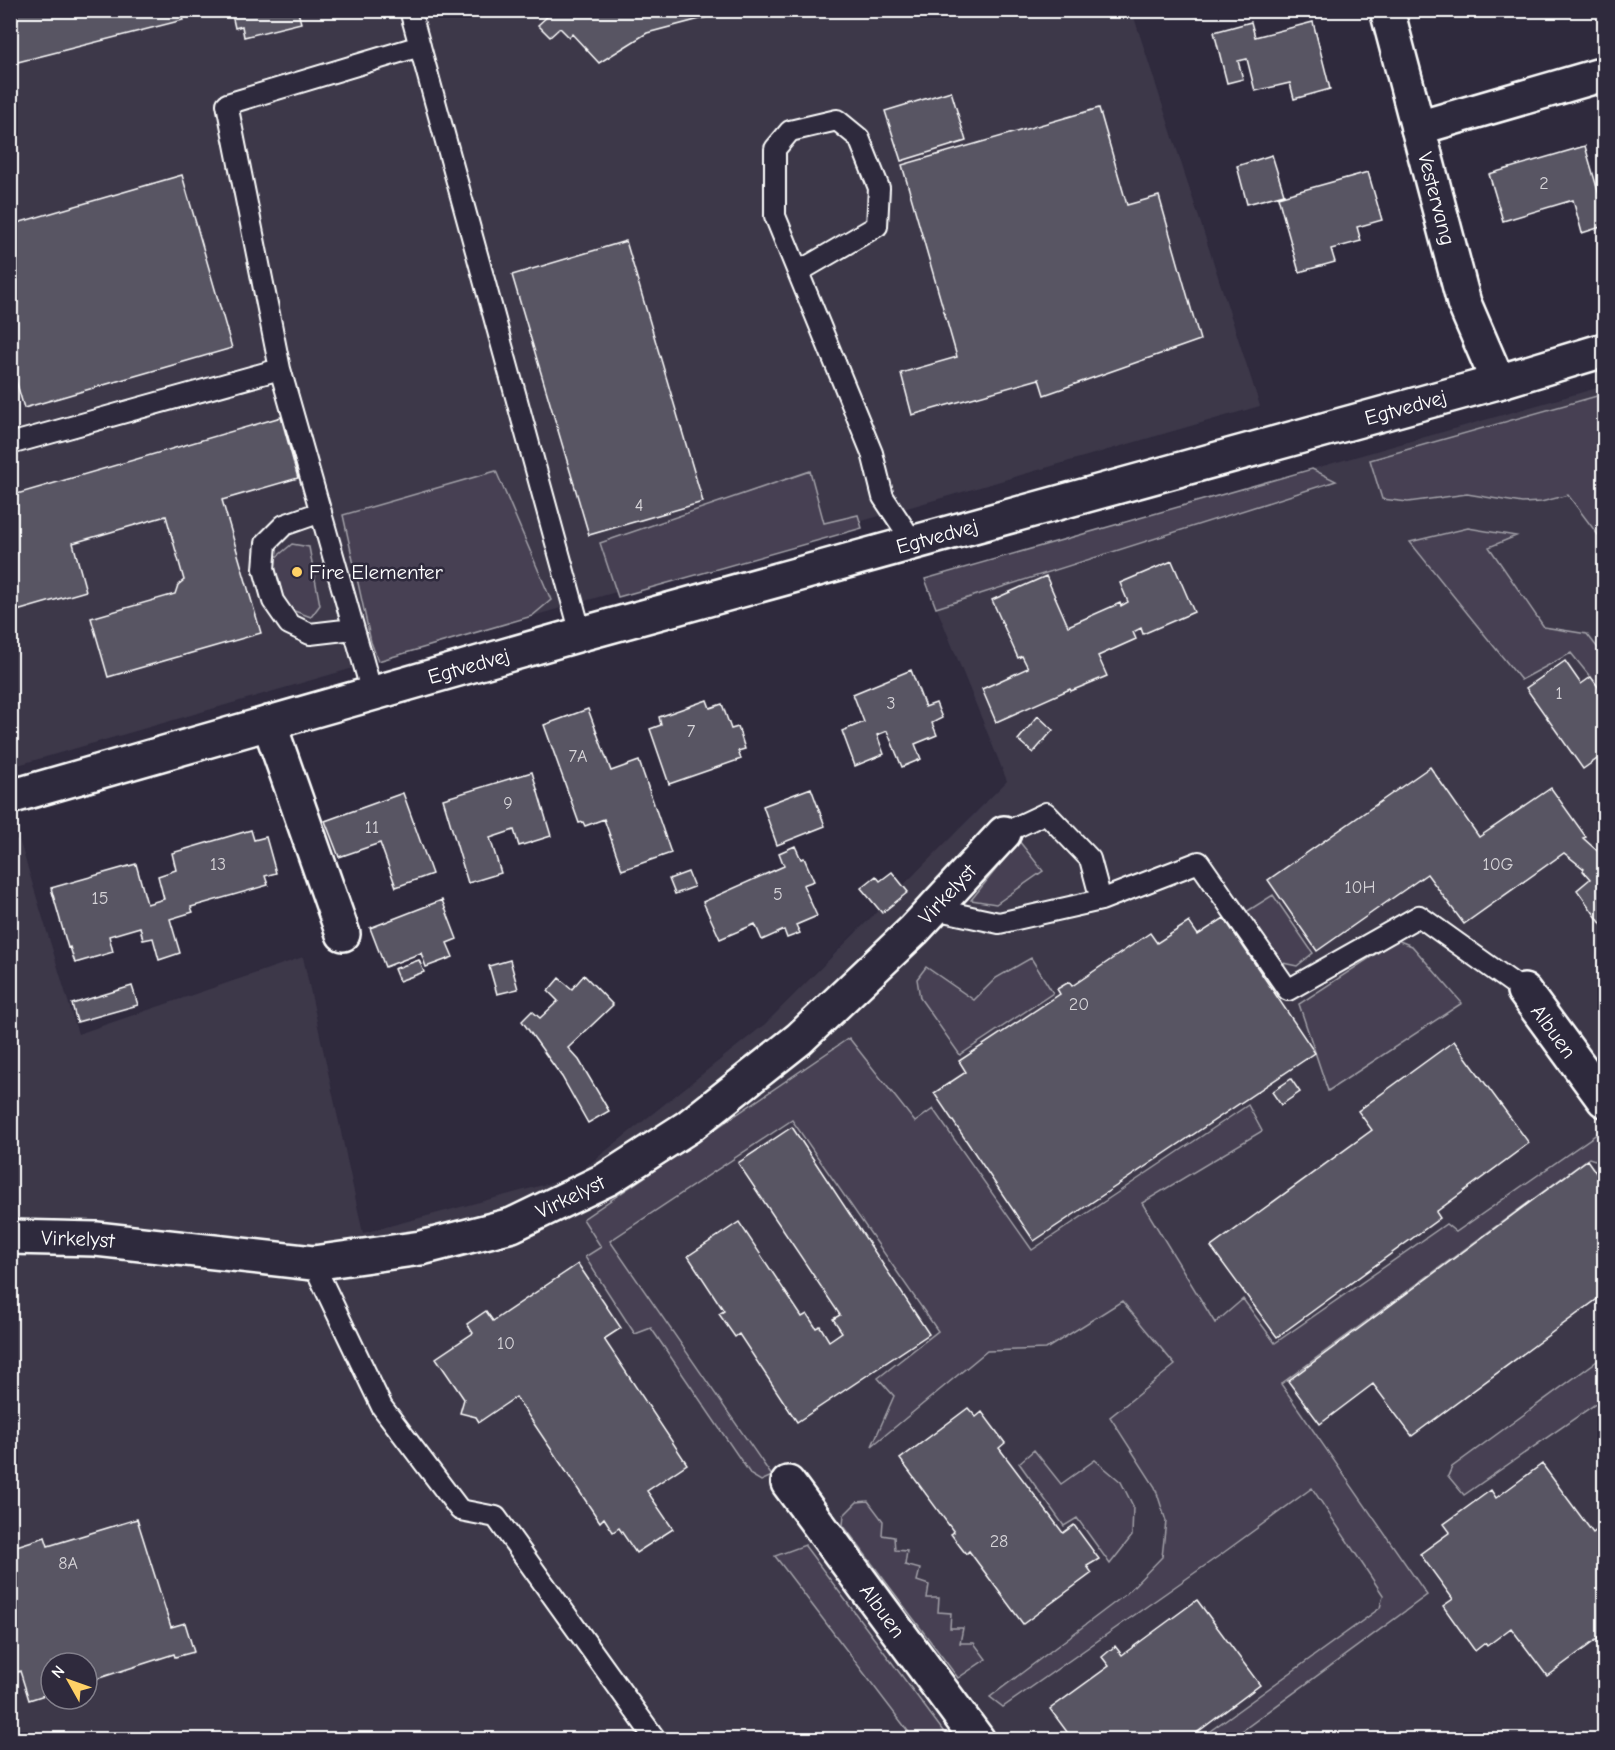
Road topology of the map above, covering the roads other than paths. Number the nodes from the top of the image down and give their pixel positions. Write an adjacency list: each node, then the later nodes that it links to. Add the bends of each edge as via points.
1 (410, 10): 3 (lane)
2 (1387, 10): 5 (street, Vestervang)
3 (420, 46): 8 (lane, via 227,104); 14 (lane)
4 (1605, 74): 5 (street)
5 (1418, 128): 9 (street, Vestervang, via 1464,303)
6 (798, 272): 6 (lane, via 775,216 775,149 790,130 837,120 859,138 879,188 877,226); 12 (lane, via 872,453 883,497)
7 (1605, 350): 9 (street, Egtvedvej)
8 (280, 369): 10 (lane); 11 (lane)
9 (1498, 382): 12 (street, Egtvedvej)
10 (10, 444)
11 (321, 512): 13 (lane); 13 (lane, via 284,525 266,543 264,569 273,601 289,624 310,634)
12 (913, 542): 14 (street, Egtvedvej)
13 (354, 629): 15 (lane)
14 (581, 634): 15 (street, Egtvedvej)
15 (372, 693): 16 (street, Egtvedvej)
16 (269, 723): 17 (street, Egtvedvej); 21 (street)
17 (10, 797)
18 (1004, 833): 19 (lane, via 1046,813 1090,859); 20 (street, Virkelyst)
19 (1101, 900): 20 (lane, via 999,923); 22 (lane, via 1199,862 1288,990 1419,916)
20 (934, 909): 25 (street, Virkelyst, via 799,1040 688,1127 606,1179 512,1225 421,1248)
21 (343, 934)
22 (1524, 991): 23 (street, Albuen)
23 (1605, 1100)
24 (10, 1237): 25 (street, Virkelyst, via 96,1239)
25 (313, 1263): 27 (lane, via 382,1407 460,1510 496,1517)
26 (788, 1483): 28 (street, Albuen)
27 (656, 1740)
28 (978, 1740)

